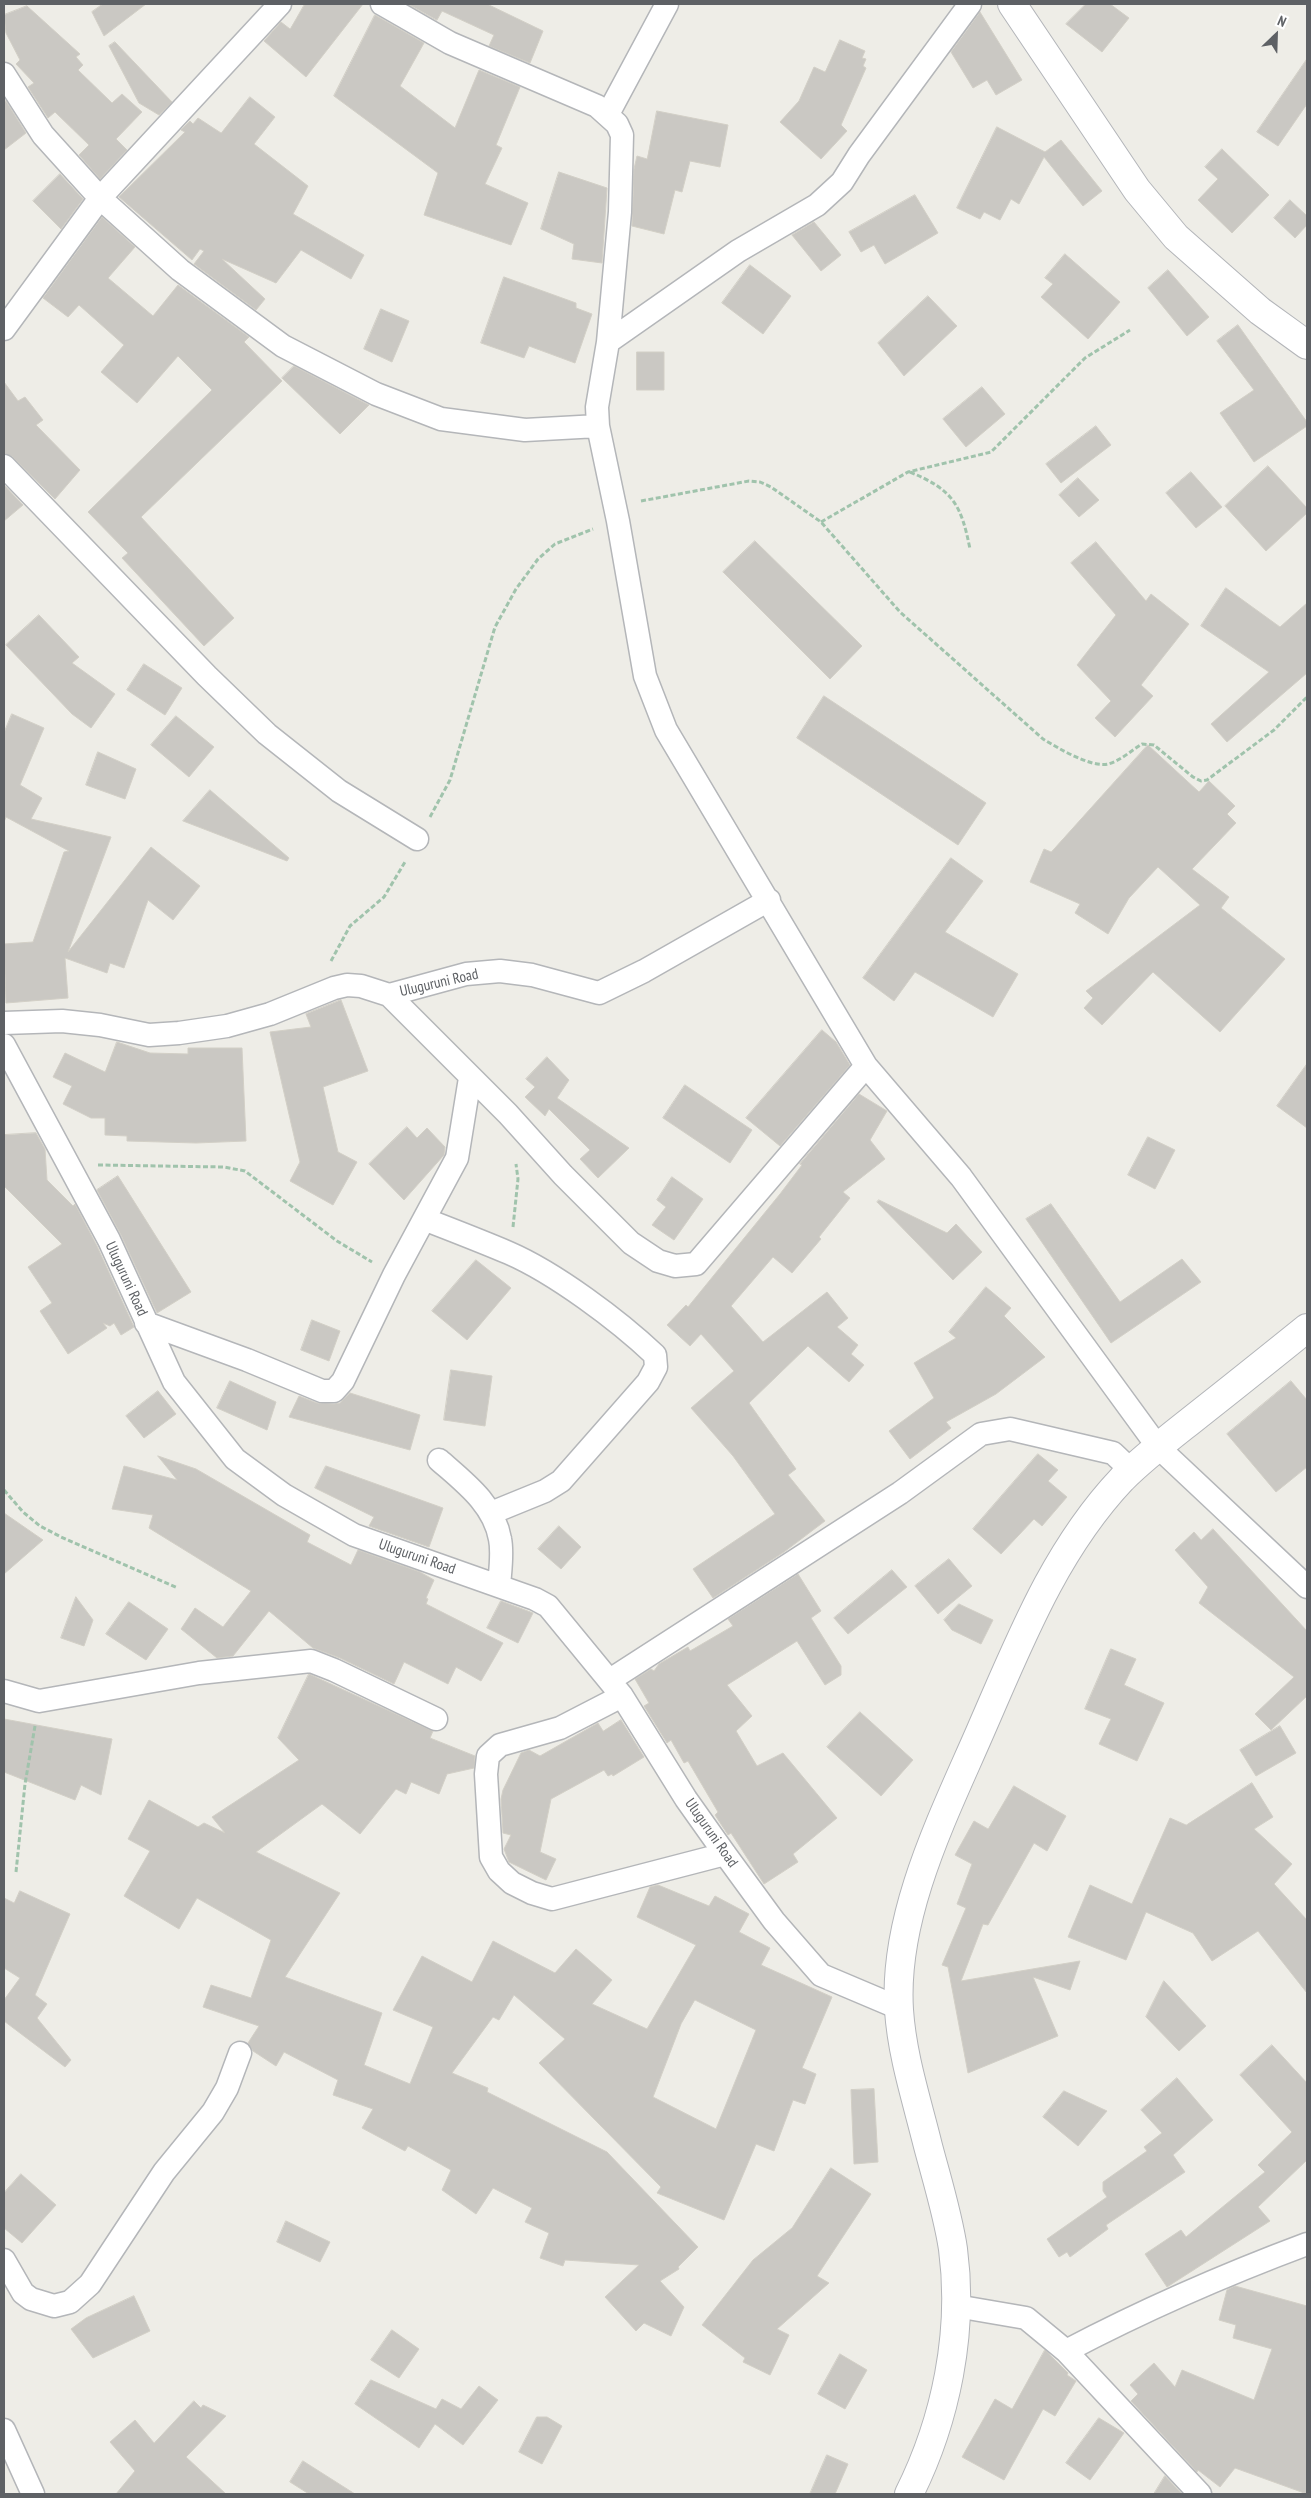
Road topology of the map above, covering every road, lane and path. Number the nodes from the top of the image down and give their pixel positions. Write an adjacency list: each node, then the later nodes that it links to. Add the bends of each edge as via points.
1 (280, 4): 8 (street)
2 (382, 4): 7 (street, via 450,43 597,106)
3 (667, 4): 7 (street)
4 (970, 4): 11 (street, via 858,155 842,182 817,205 738,251)
5 (1012, 4): 12 (street, via 1137,190 1176,237 1260,311)
6 (4, 74): 8 (street, via 43,135)
7 (608, 114): 11 (street, via 622,135 620,212)
8 (100, 198): 9 (street); 13 (street, via 180,270 283,346 376,394 442,419 506,429)
9 (4, 329)
10 (1130, 330): 15 (path, via 1085,358 991,452)
11 (608, 342): 13 (street)
12 (1307, 344)
13 (598, 426): 16 (street)
14 (4, 466): 20 (street, via 207,676 268,734 339,791)
15 (908, 472): 17 (path); 18 (path, via 938,486 948,495 962,514)
16 (616, 514): 17 (path, via 723,485 760,482); 20 (path, via 555,544 538,559 516,589 495,628 450,780); 21 (street, via 644,676 666,730)
17 (820, 522): 19 (path, via 900,612 1044,739 1065,753 1102,765 1110,764 1148,743 1193,777 1207,780 1274,730)
18 (970, 549)
19 (1307, 697)
20 (417, 839): 23 (path, via 384,898 350,926)
21 (769, 900): 22 (street, Uluguruni Road, via 598,993 532,975 500,971 466,974); 26 (street)
22 (389, 995): 23 (street, Uluguruni Road, via 347,985); 27 (street)
23 (311, 996): 24 (street, Uluguruni Road, via 270,1014 227,1026 179,1033 149,1035 62,1021)
24 (4, 1023)
25 (4, 1045): 29 (street, Uluguruni Road)
26 (866, 1066): 27 (street, via 696,1264 675,1266 658,1261 630,1243); 35 (street, via 960,1177)
27 (470, 1078): 30 (street, via 457,1158)
28 (515, 1161): 31 (path, via 518,1180)
29 (67, 1164): 32 (path, via 244,1171 336,1240); 33 (street, Uluguruni Road, via 108,1240)
30 (424, 1219): 31 (street); 32 (street)
31 (510, 1254): 39 (street, via 566,1286 635,1336 655,1355 656,1367 648,1382 561,1480 545,1491)
32 (394, 1275): 33 (street, via 343,1380 334,1391 322,1391)
33 (146, 1323): 40 (street, Uluguruni Road, via 174,1382 235,1458 284,1495 354,1535)
34 (1307, 1328): 35 (street)
35 (1158, 1448): 37 (street); 41 (street)
36 (439, 1460): 39 (street, via 478,1495)
37 (1132, 1471): 43 (street, via 1113,1454 1010,1429 981,1434); 49 (street, via 1085,1524 1032,1612 932,1842 913,1901 900,1962)
38 (4, 1490): 42 (path, via 40,1526)
39 (491, 1514): 40 (street, via 501,1540)
40 (499, 1586): 43 (street, Uluguruni Road, via 548,1606)
41 (1307, 1587)
42 (178, 1588)
43 (616, 1688): 47 (street, Uluguruni Road); 47 (street, via 560,1728 500,1744 488,1756 486,1774 492,1857 499,1871 512,1883 552,1899)
44 (4, 1691): 45 (street)
45 (39, 1701): 46 (street, via 199,1673 311,1661); 48 (path, via 25,1784)
46 (436, 1719)
47 (725, 1854): 49 (street, Uluguruni Road, via 774,1921 821,1975)
48 (16, 1872)
49 (899, 2008): 53 (street, via 905,2056 952,2249)
50 (240, 2053): 52 (street, via 228,2088 213,2112 164,2172 90,2284 70,2302 54,2306 32,2299 23,2293)
51 (1307, 2244): 54 (street, via 1240,2269 1127,2319)
52 (4, 2260)
53 (956, 2306): 54 (street, via 1026,2318); 57 (street, via 951,2360 940,2418)
54 (1066, 2351): 58 (street)
55 (4, 2430): 56 (street)
56 (33, 2494)
57 (909, 2494)
58 (1200, 2494)

